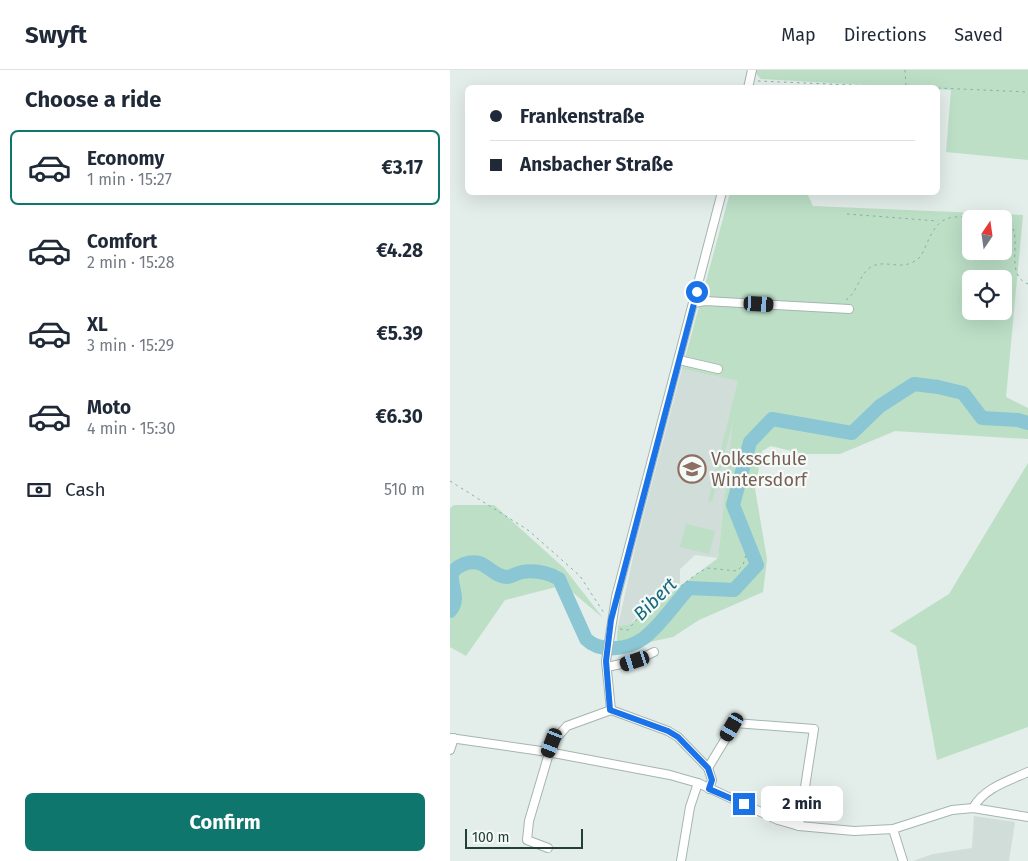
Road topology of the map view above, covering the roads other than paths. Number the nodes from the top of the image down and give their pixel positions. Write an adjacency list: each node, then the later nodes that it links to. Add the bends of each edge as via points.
1 (752, 70): 2 (street)
2 (749, 84)
3 (721, 195): 4 (street)
4 (694, 303): 5 (street); 6 (street)
5 (849, 309)
6 (679, 360): 7 (street); 9 (street, via 610,627)
7 (718, 369)
8 (654, 652): 9 (street, via 635,661)
9 (607, 664): 10 (street)
10 (610, 710): 13 (street, via 568,726); 14 (street, via 668,731)
11 (452, 738): 12 (street); 13 (street)
12 (450, 750)
13 (548, 752): 16 (street); 22 (street, via 527,840)
14 (708, 768): 17 (street, via 712,780); 20 (street, via 735,724 814,729)
15 (1028, 772): 18 (street, via 990,790 978,798)
16 (698, 783): 17 (street); 23 (street, via 690,807)
17 (709, 789): 20 (street)
18 (973, 808): 19 (street); 21 (street, via 952,810)
19 (1028, 817)
20 (799, 826): 21 (street, via 854,831)
21 (894, 829): 24 (street)
22 (548, 848)
23 (681, 861)
24 (903, 861)

